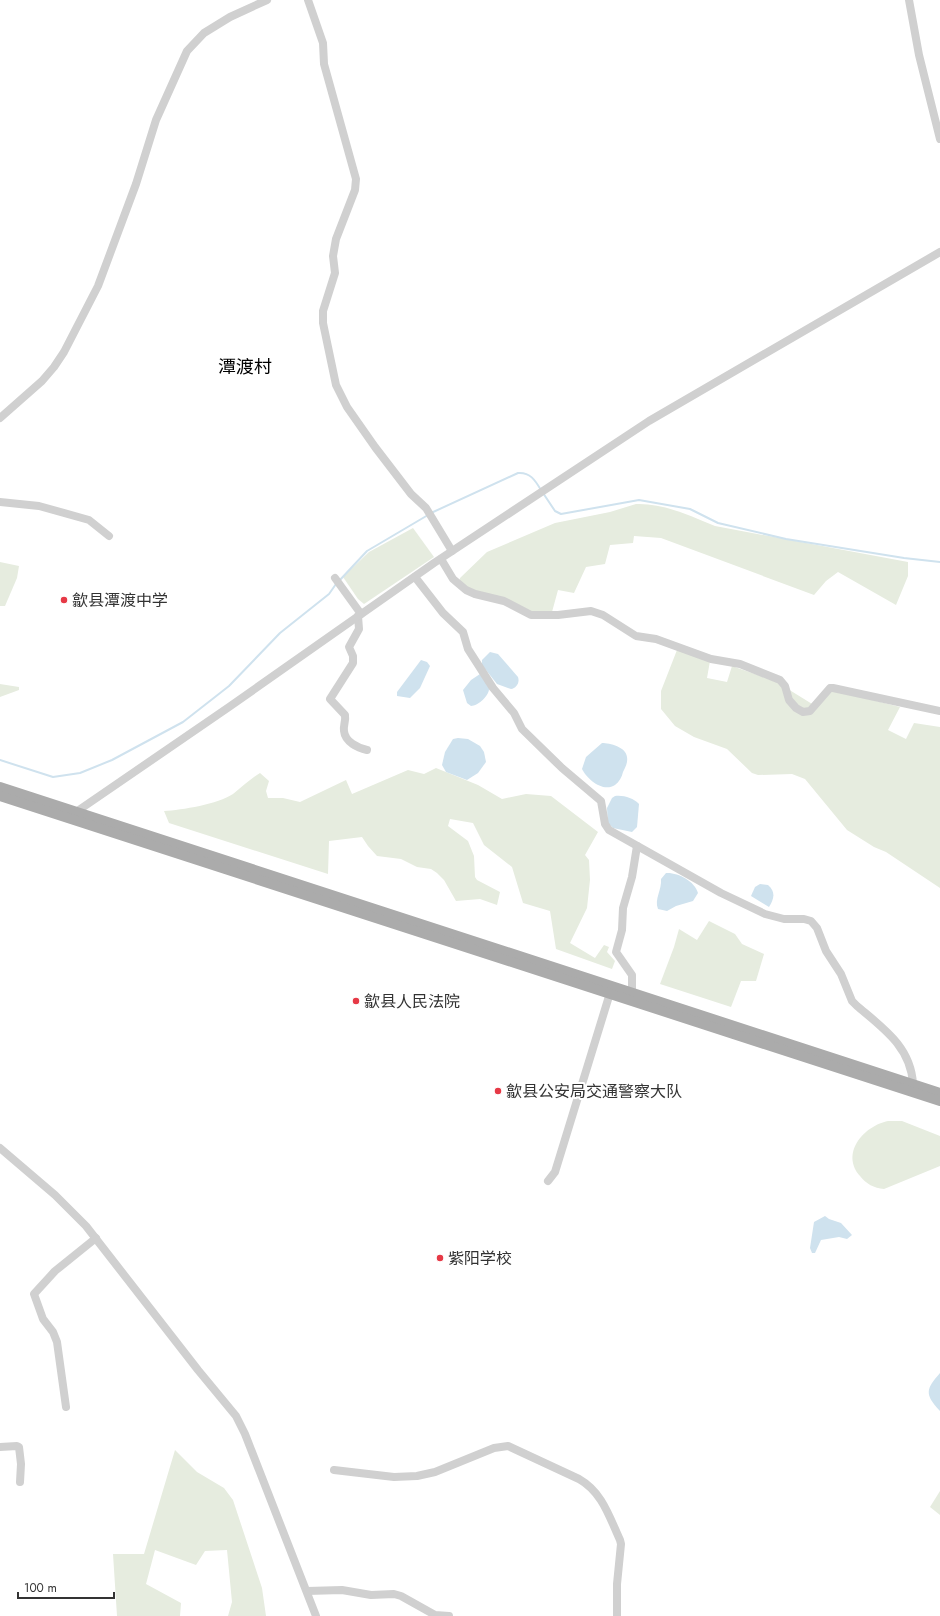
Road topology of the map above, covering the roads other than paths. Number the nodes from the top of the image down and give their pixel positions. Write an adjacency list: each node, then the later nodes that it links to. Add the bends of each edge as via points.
1 (267, 0): 6 (street, via 235,14 204,33 187,51 156,120 136,184 98,286 54,367)
2 (308, 0): 9 (street, via 323,44 324,64 356,179 355,190 336,239 333,256 335,273 323,311 323,323 336,385 347,408 374,447 426,508)
3 (909, 0): 4 (street, via 919,55)
4 (940, 139)
5 (940, 252): 9 (street, via 649,421)
6 (0, 418)
7 (0, 502): 8 (street, via 40,506 89,520)
8 (109, 536)
9 (452, 551): 10 (street)
10 (441, 559): 11 (street); 14 (street, via 453,579 466,590 504,601 531,615 591,611 603,615 636,636 656,639 711,659 740,664 780,680 790,700 803,712 810,711 830,688)
11 (414, 577): 13 (street); 19 (street, via 443,613 463,632 468,649 493,688 514,713 522,729 601,801 605,824 609,830)
12 (336, 578): 13 (street)
13 (359, 615): 15 (street, via 359,629 349,647 353,663 330,699 345,715 346,738); 18 (street)
14 (940, 710)
15 (367, 750)
16 (0, 787): 18 (main road)
17 (0, 796): 21 (main road)
18 (76, 812): 20 (main road)
19 (637, 846): 20 (street, via 616,952 632,975); 22 (street, via 721,893 765,914 784,919 811,921 817,928 826,951 841,974 854,1003 889,1032 908,1060)
20 (632, 992): 22 (main road)
21 (610, 993): 24 (main road); 26 (street, via 555,1172)
22 (913, 1084): 23 (main road)
23 (940, 1093)
24 (940, 1101)
25 (0, 1148): 27 (street, via 66,1205)
26 (548, 1181)
27 (96, 1238): 28 (street, via 55,1271 34,1294 43,1319 58,1342); 32 (street, via 236,1416)
28 (66, 1407)
29 (0, 1447): 31 (street, via 19,1448)
30 (334, 1470): 35 (street, via 394,1477 417,1476 435,1472 494,1448 508,1446 579,1479 599,1497 620,1540)
31 (20, 1482)
32 (307, 1591): 33 (street); 34 (street, via 342,1590 371,1595 394,1594 435,1615)
33 (316, 1616)
34 (449, 1616)
35 (617, 1616)

